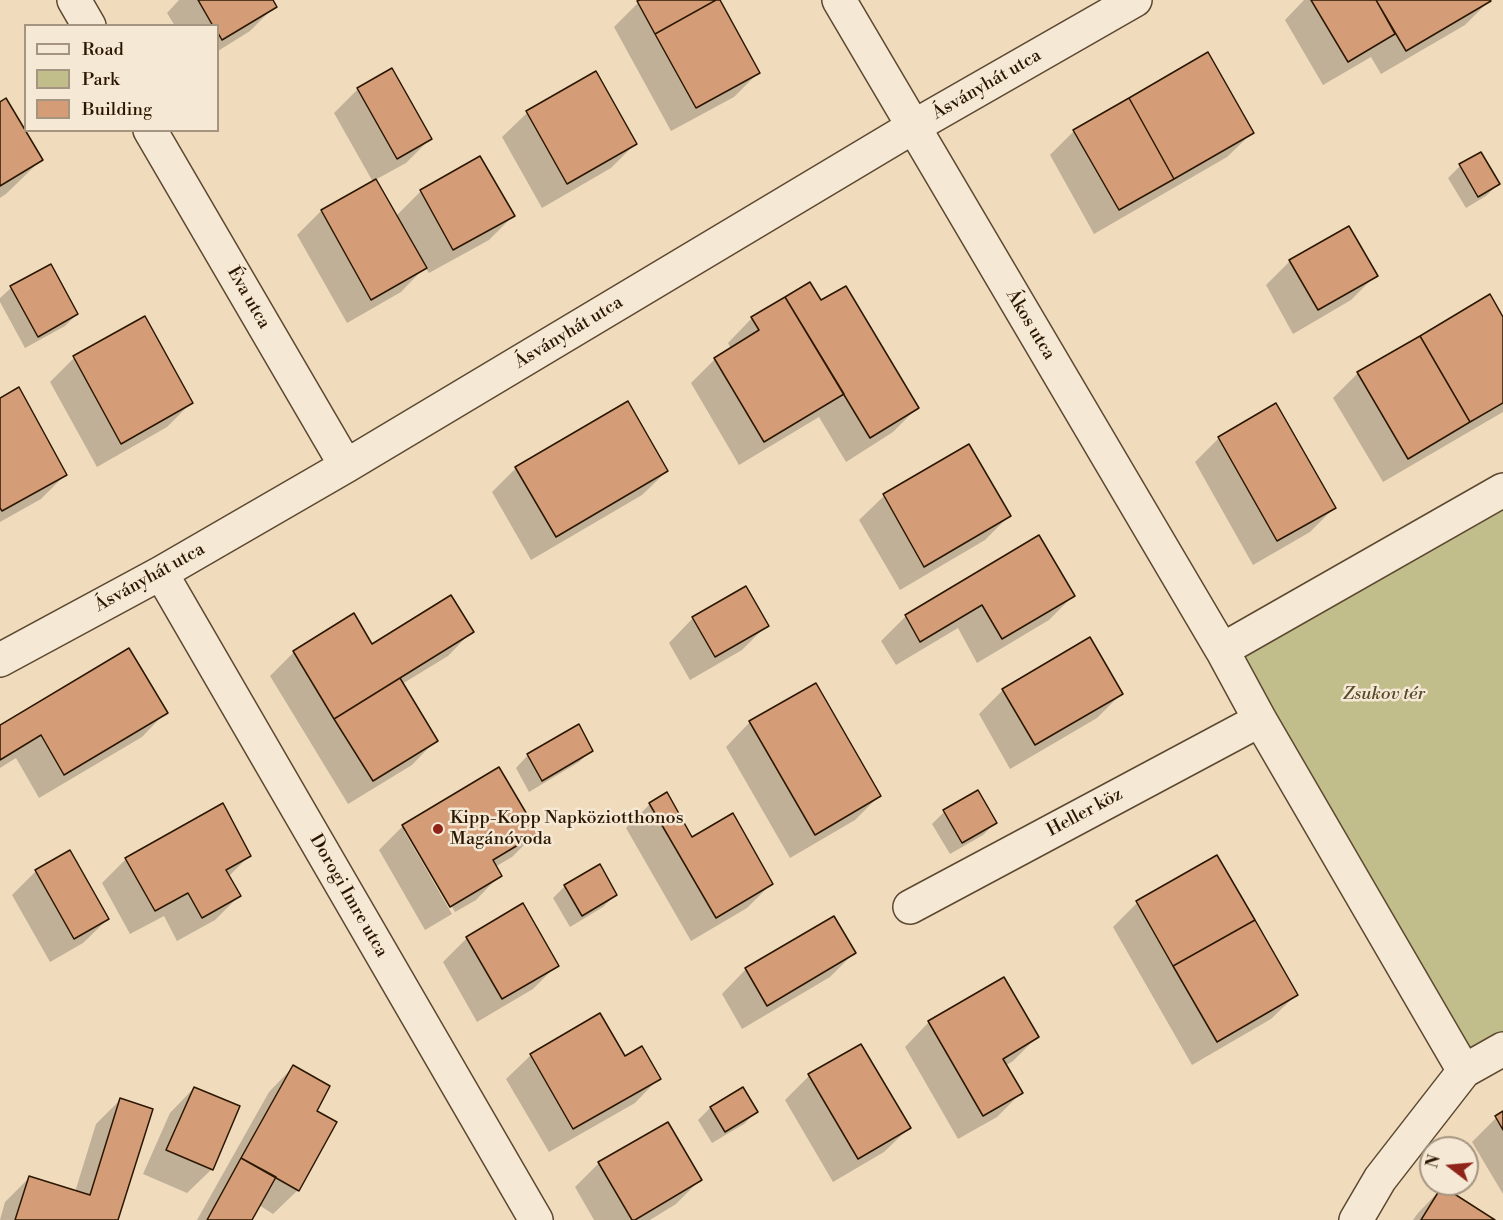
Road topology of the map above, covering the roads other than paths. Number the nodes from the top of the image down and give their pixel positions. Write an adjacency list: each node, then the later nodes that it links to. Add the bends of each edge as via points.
1 (74, 0): 4 (street)
2 (839, 0): 5 (street, Ákos utca)
3 (1135, 0): 5 (street, Ásványhát utca)
4 (88, 24)
5 (913, 127): 7 (street, Ásványhát utca); 10 (street, Ákos utca)
6 (151, 132): 7 (street, Éva utca)
7 (346, 466): 9 (street, Ásványhát utca)
8 (1503, 490): 10 (street)
9 (161, 573): 11 (street, Ásványhát utca); 16 (street, Dorogi Imre utca)
10 (1222, 650): 12 (street)
11 (0, 660)
12 (1260, 720): 13 (street, Heller köz); 15 (street)
13 (910, 907)
14 (1503, 1049): 15 (street)
15 (1464, 1071): 17 (street, via 1380,1179)
16 (536, 1220)
17 (1356, 1220)

